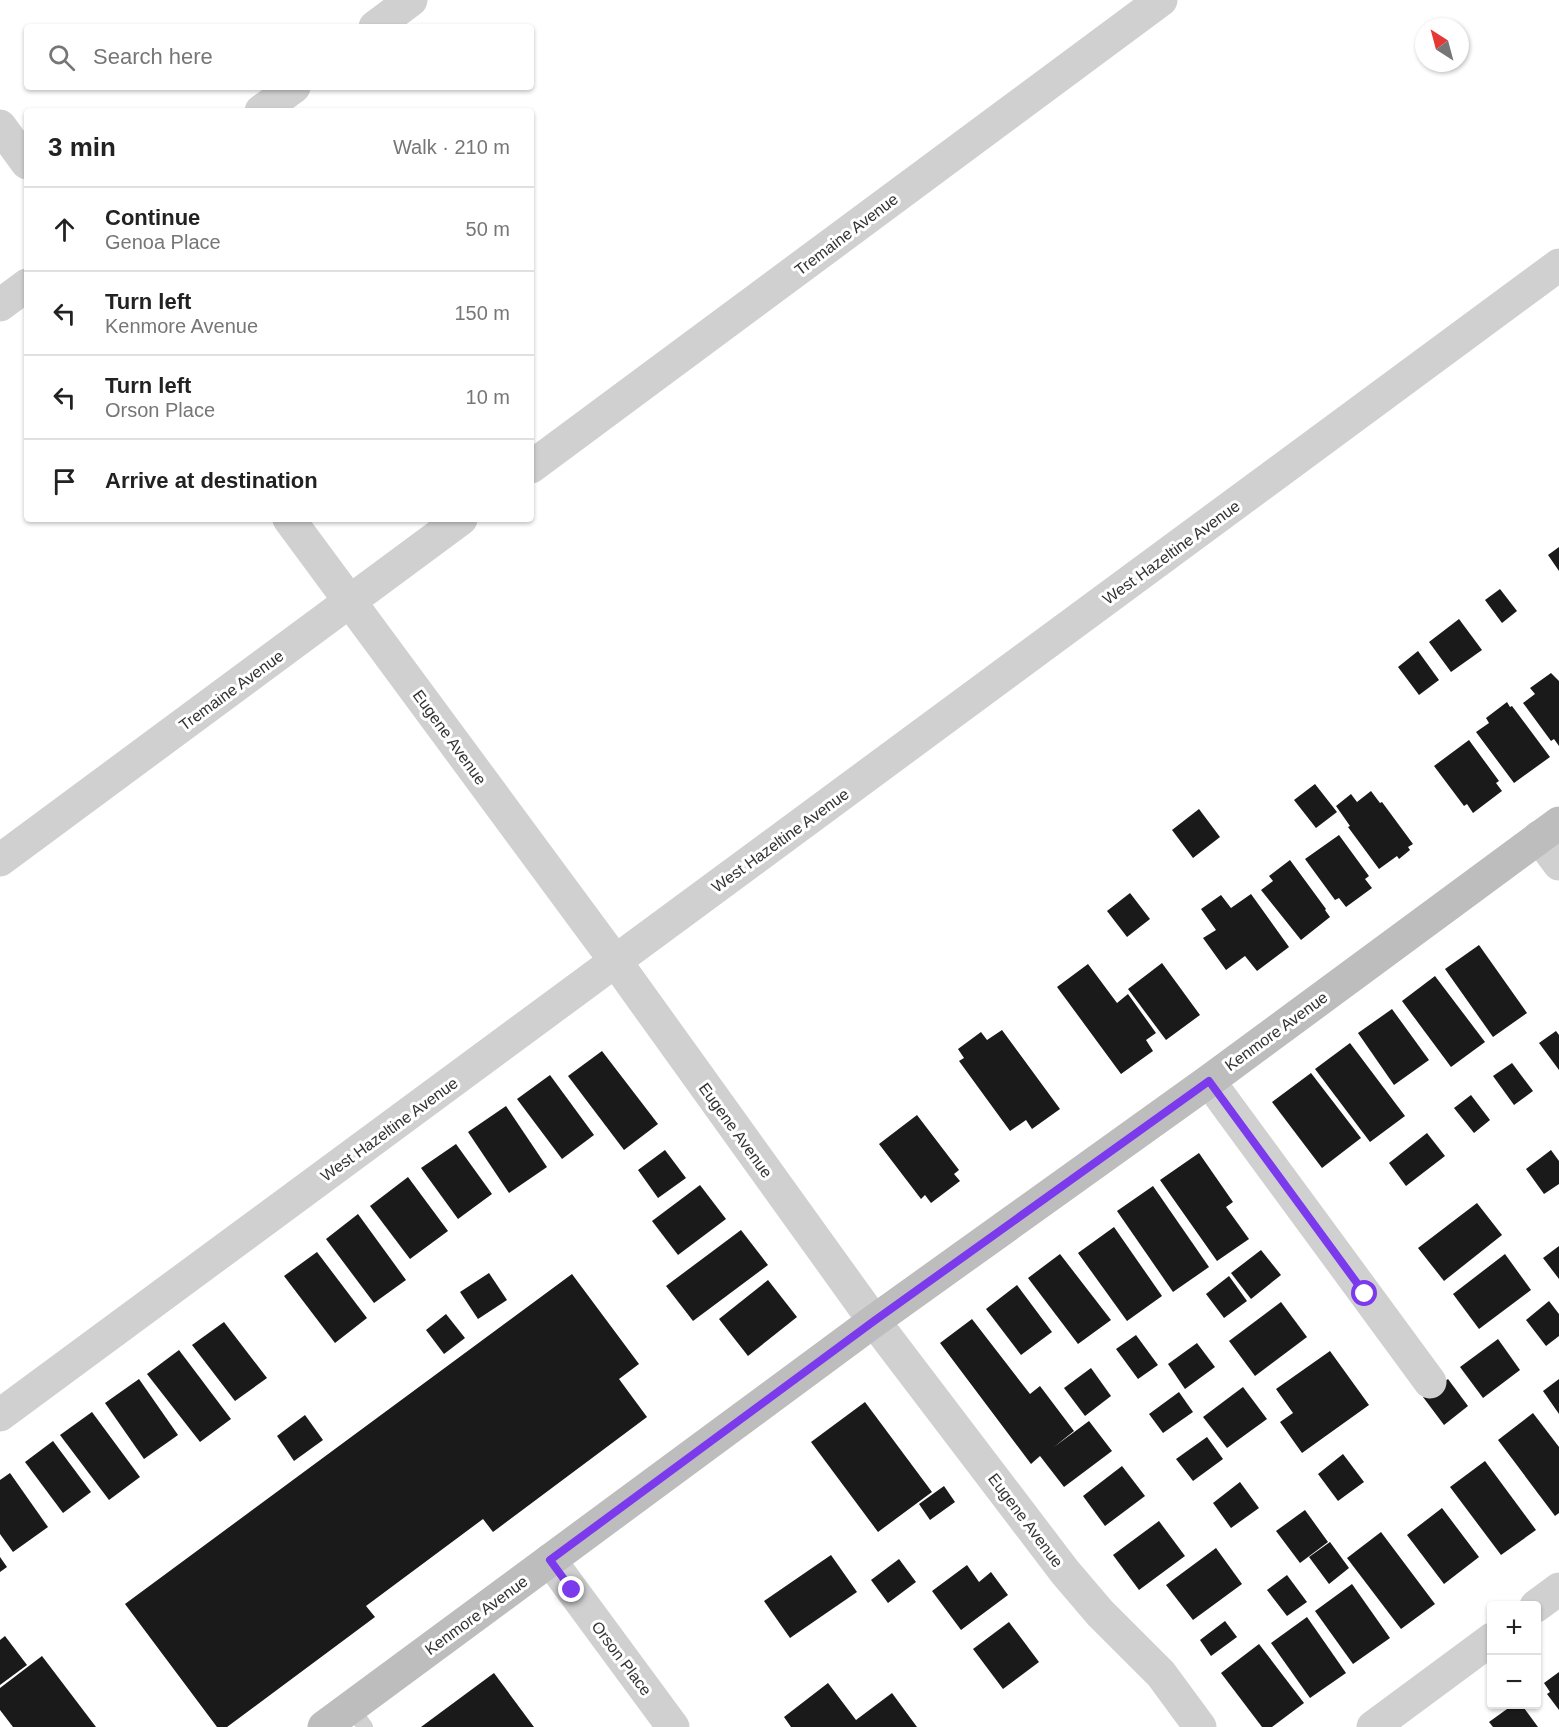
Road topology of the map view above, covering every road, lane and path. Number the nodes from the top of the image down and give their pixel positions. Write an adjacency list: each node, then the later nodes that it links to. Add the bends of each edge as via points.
1 (411, 0): 3 (street)
2 (1161, 0): 11 (street, Tremaine Avenue)
3 (379, 24)
4 (290, 90): 5 (street)
5 (265, 108)
6 (0, 126): 7 (street)
7 (24, 159)
8 (1559, 265): 18 (street, West Hazeltine Avenue)
9 (24, 287): 10 (street)
10 (0, 305)
11 (534, 465)
12 (291, 522): 14 (street, Eugene Avenue)
13 (457, 522): 14 (street, Tremaine Avenue)
14 (350, 602): 16 (street, Tremaine Avenue); 18 (street, Eugene Avenue)
15 (1549, 830): 17 (street); 19 (street, Kenmore Avenue)
16 (0, 860)
17 (1559, 864)
18 (616, 962): 20 (street, Eugene Avenue); 22 (street, West Hazeltine Avenue)
19 (1209, 1081): 20 (street, Kenmore Avenue); 21 (street)
20 (874, 1321): 23 (street, Kenmore Avenue); 30 (street, Eugene Avenue, via 1065,1572 1161,1674)
21 (1430, 1382)
22 (0, 1415)
23 (550, 1560): 27 (street, Kenmore Avenue); 29 (street, Orson Place)
24 (1559, 1589): 25 (street)
25 (1541, 1602)
26 (1487, 1642): 31 (street)
27 (358, 1717): 28 (street, Kenmore Avenue)
28 (324, 1727)
29 (673, 1727)
30 (1200, 1727)
31 (1373, 1727)

